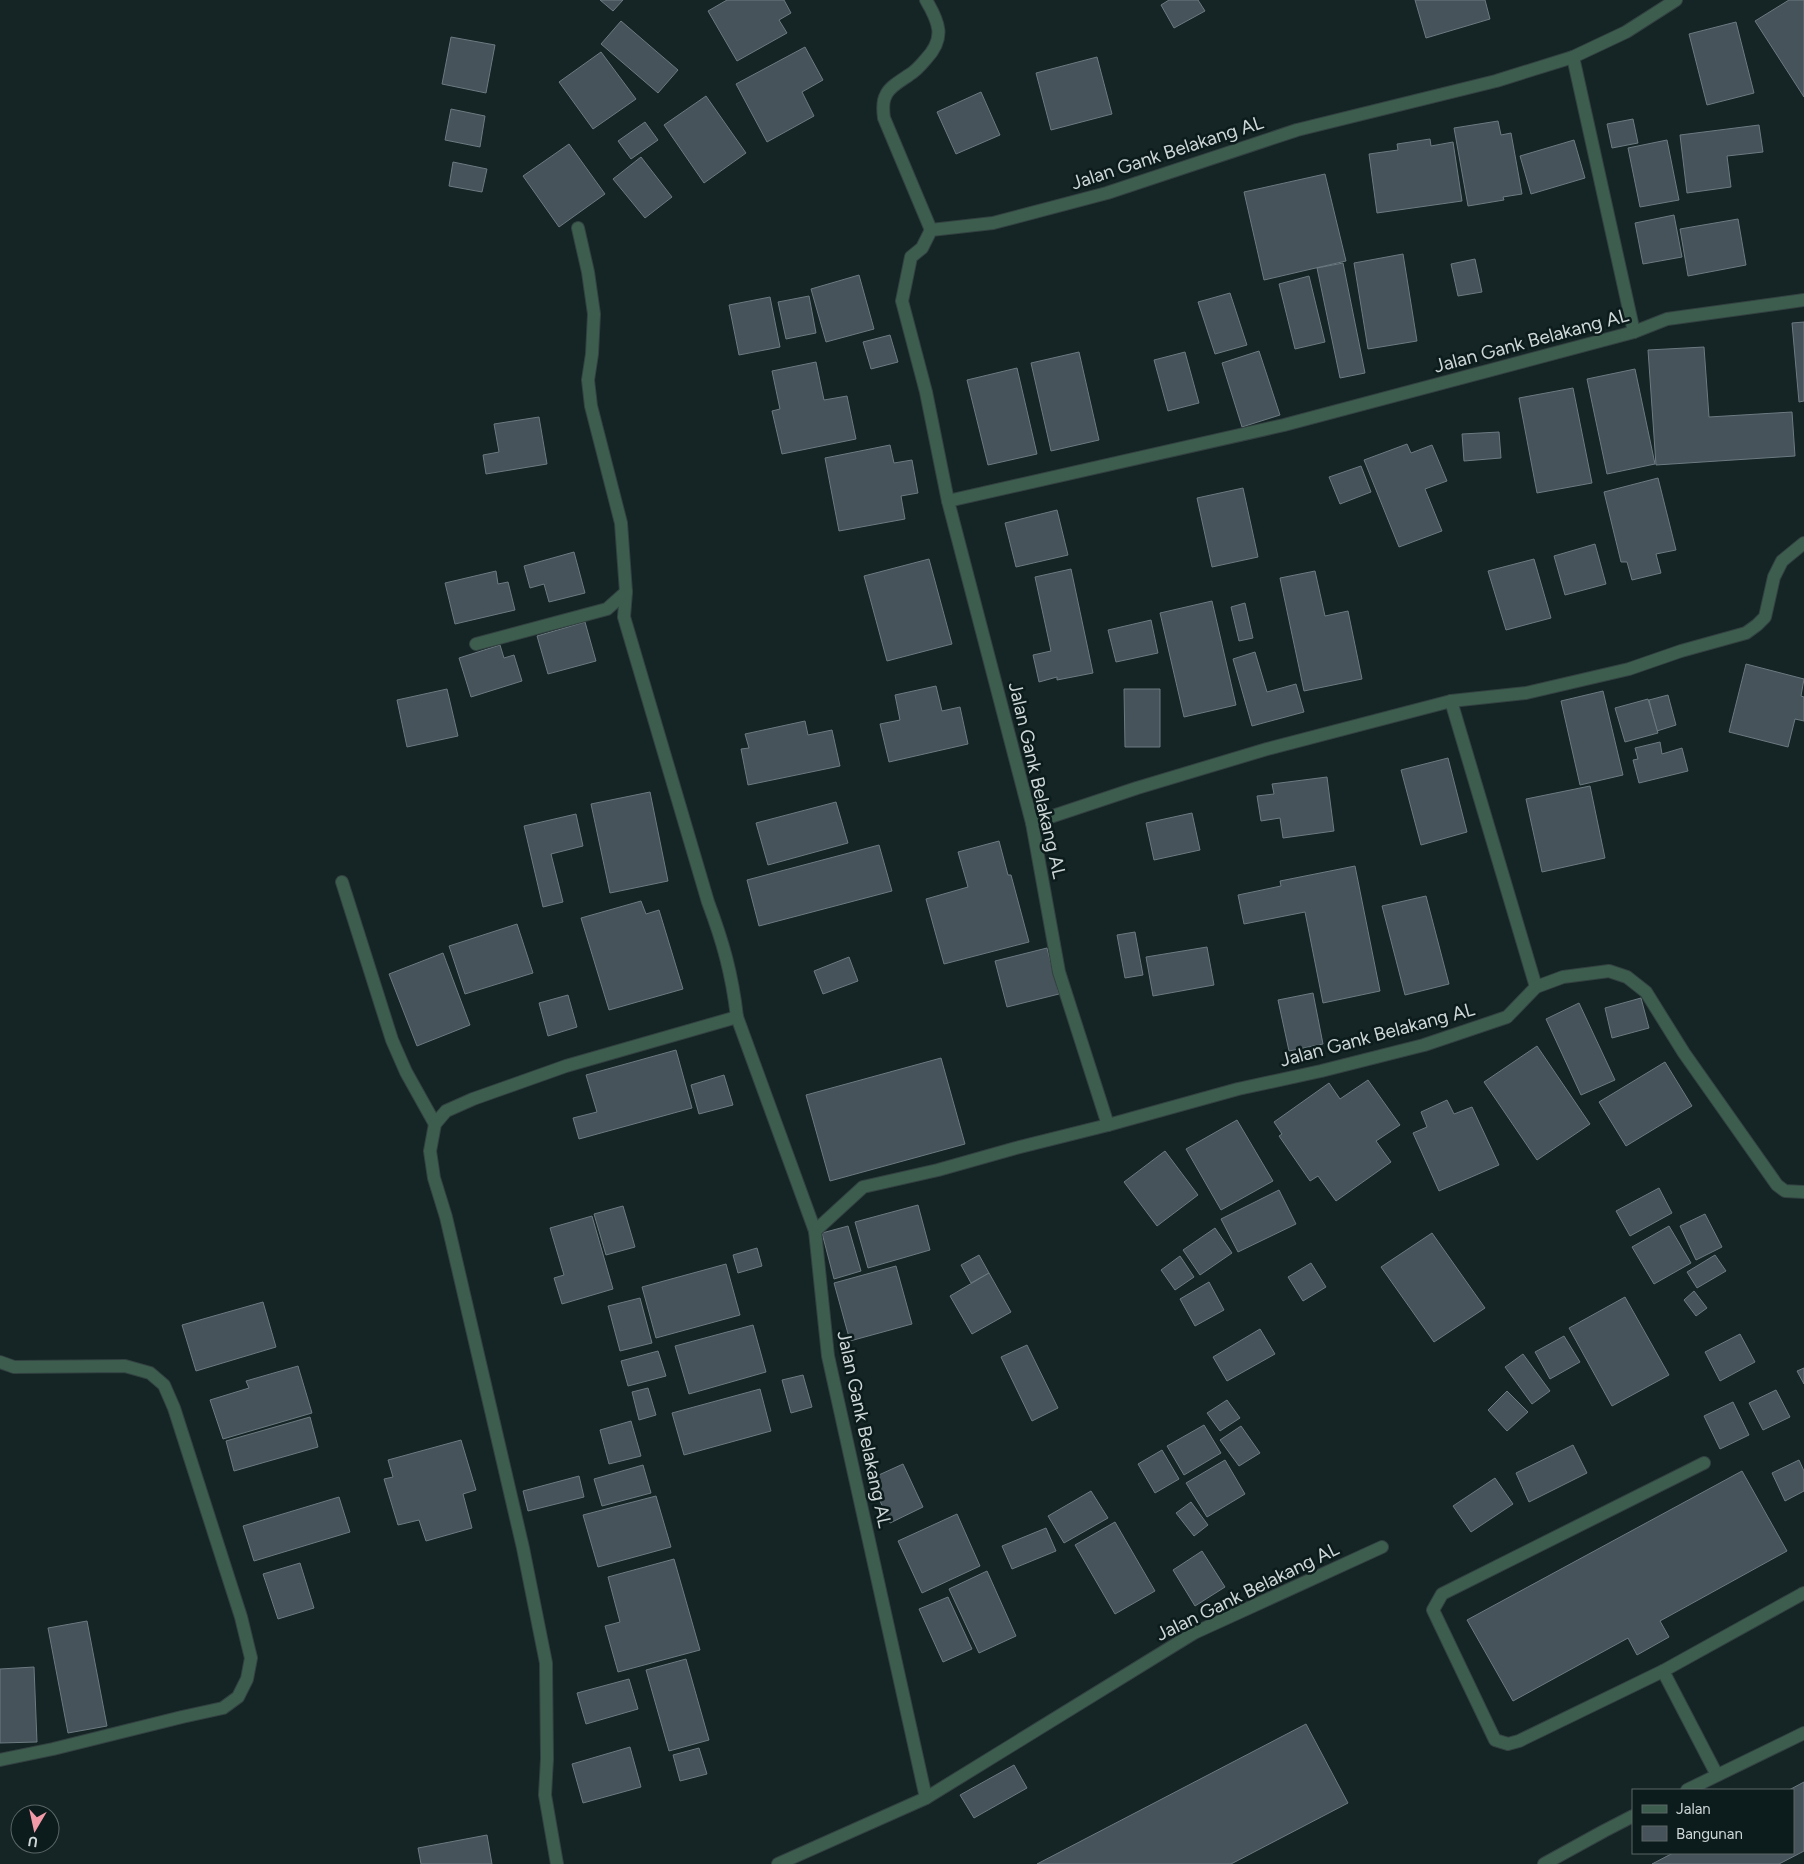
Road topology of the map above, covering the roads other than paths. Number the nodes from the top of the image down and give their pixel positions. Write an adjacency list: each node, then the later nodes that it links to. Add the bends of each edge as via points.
1 (926, 0): 5 (street, via 937,18 939,38 931,54 914,72 886,94 883,109)
2 (1676, 0): 3 (street, Jalan Gank Belakang AL, via 1626,32)
3 (1574, 57): 5 (street, Jalan Gank Belakang AL, via 1496,81 1297,130 1107,193 993,223); 7 (street)
4 (578, 228): 10 (street, via 594,314 588,380 591,406 621,522)
5 (931, 230): 8 (street, Jalan Gank Belakang AL, via 922,248 911,257 902,301 926,392)
6 (1804, 300): 7 (street, Jalan Gank Belakang AL, via 1666,319)
7 (1634, 332): 8 (street, Jalan Gank Belakang AL, via 1284,425)
8 (948, 501): 13 (street, Jalan Gank Belakang AL)
9 (1804, 542): 12 (street, via 1782,561 1774,576 1764,617 1746,633 1629,669 1526,693)
10 (626, 592): 11 (street, via 607,608); 16 (street, via 624,617 708,902 722,939 733,982)
11 (476, 644)
12 (1451, 701): 13 (street, via 1267,749); 15 (street)
13 (1032, 823): 18 (street, Jalan Gank Belakang AL, via 1059,972)
14 (342, 882): 17 (street, via 392,1040)
15 (1536, 987): 18 (street, Jalan Gank Belakang AL, via 1507,1017 1424,1045 1238,1089); 19 (street, Jalan Gank Belakang AL, via 1563,977 1609,971 1627,977 1646,992 1684,1053 1777,1185 1785,1191)
16 (737, 1017): 17 (street, via 566,1066 446,1111); 20 (street)
17 (434, 1124): 32 (street, via 430,1151 434,1178 446,1217 523,1548 546,1663 545,1795)
18 (1108, 1125): 20 (street, Jalan Gank Belakang AL, via 938,1170 863,1186)
19 (1804, 1192)
20 (815, 1231): 30 (street, Jalan Gank Belakang AL, via 828,1356)
21 (0, 1362): 27 (street, via 14,1367 125,1366 150,1373 164,1385 238,1608 251,1658 247,1680 238,1697 223,1708)
22 (1704, 1463): 25 (street, via 1442,1594 1433,1610 1495,1740 1508,1744)
23 (1382, 1547): 30 (street, Jalan Gank Belakang AL, via 1194,1634)
24 (1803, 1594): 25 (street)
25 (1662, 1671): 28 (street)
26 (1804, 1733): 28 (street)
27 (0, 1760)
28 (1717, 1775): 29 (street)
29 (1688, 1789)
30 (926, 1798): 33 (street, Jalan Gank Belakang AL)
31 (1632, 1816): 34 (street)
32 (557, 1864)
33 (778, 1864)
34 (1544, 1864)

